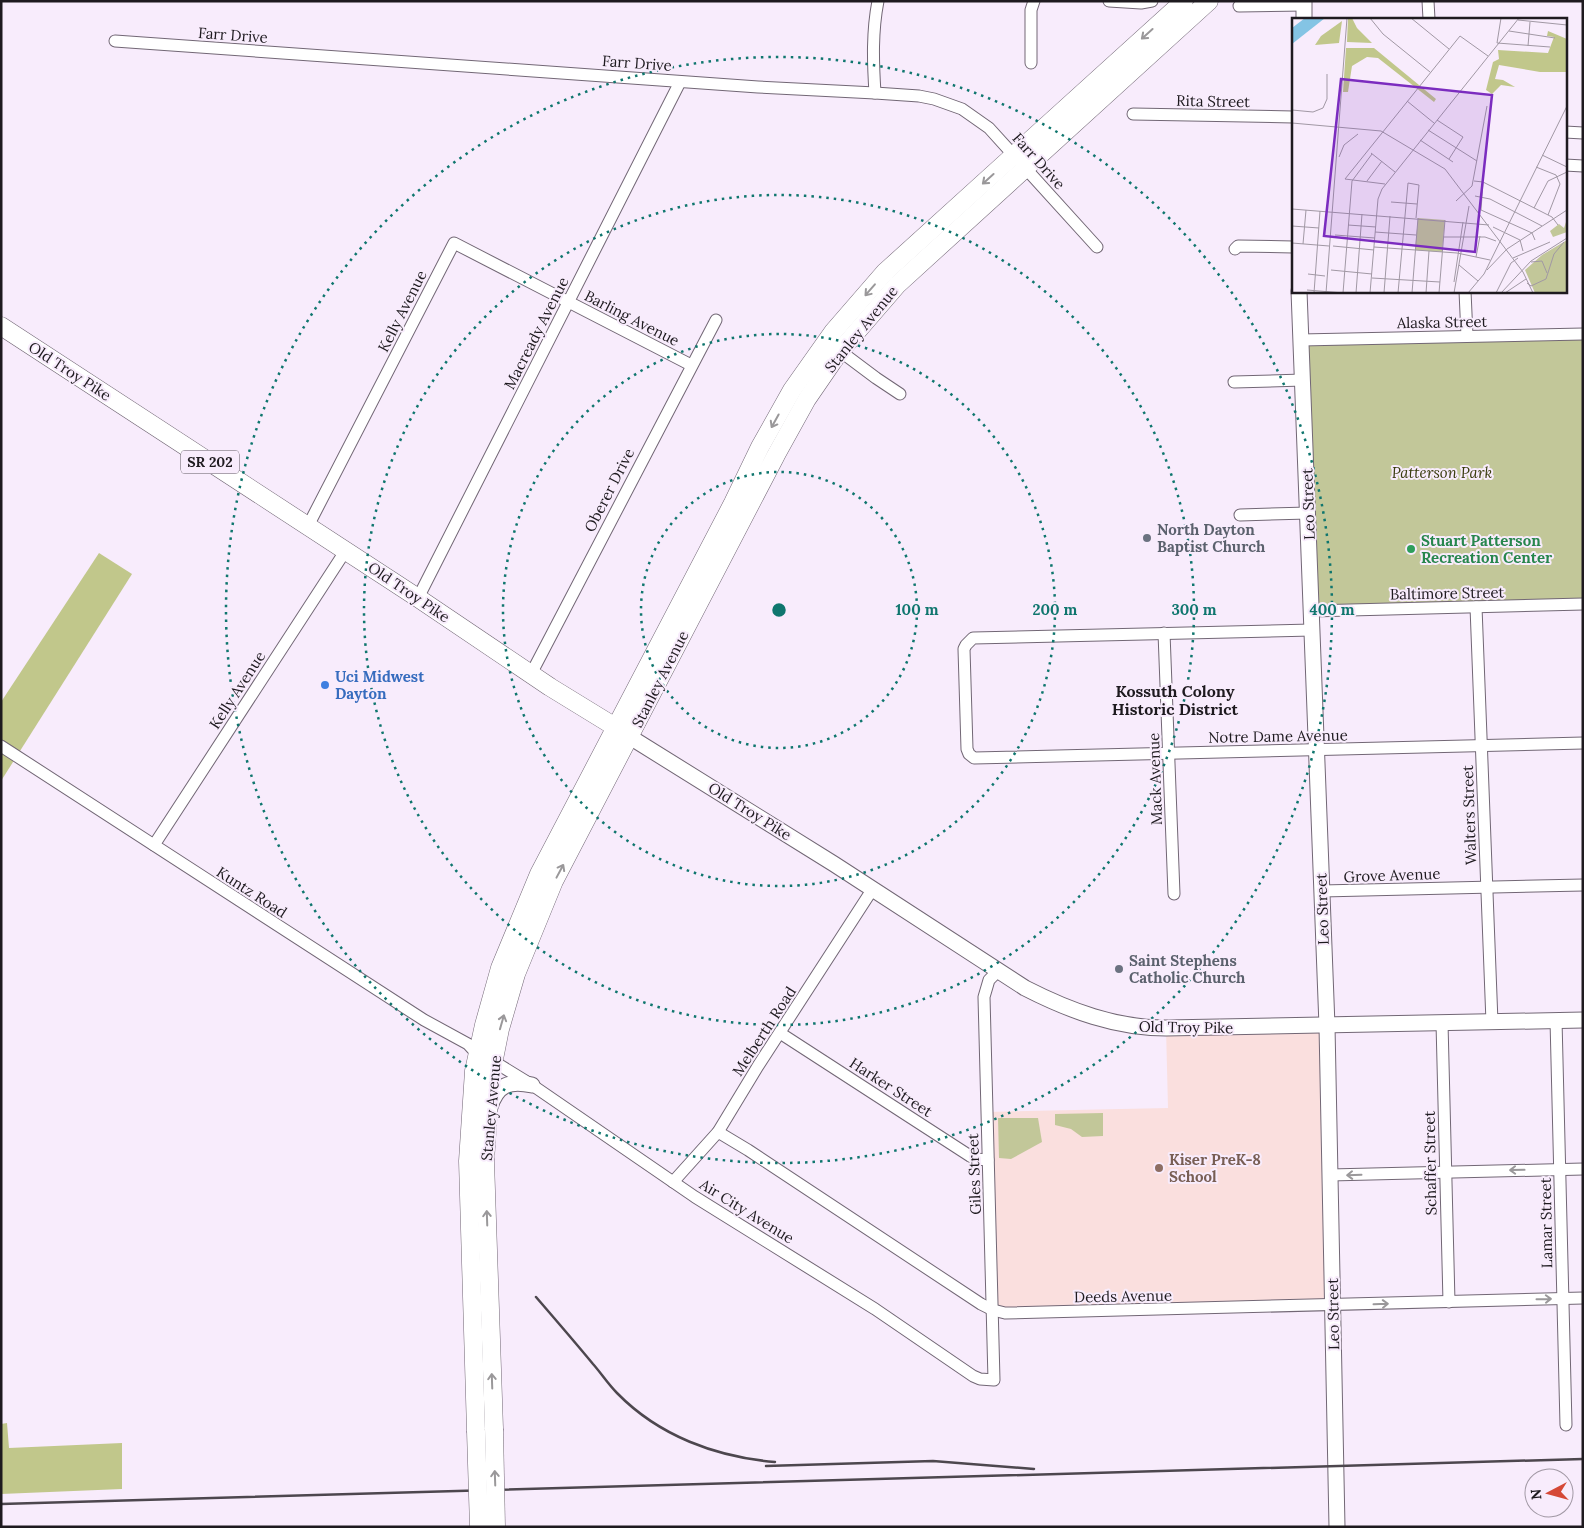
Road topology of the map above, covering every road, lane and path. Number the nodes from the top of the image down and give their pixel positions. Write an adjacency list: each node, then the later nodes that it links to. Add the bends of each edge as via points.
1 (878, 1): 14 (street, via 873,44)
2 (1034, 1): 12 (street, via 1030,10)
3 (1109, 1): 4 (street)
4 (1152, 1)
5 (1184, 1): 19 (main road, Stanley Avenue, one-way to 19)
6 (1209, 1): 19 (main road, Stanley Avenue)
7 (1428, 1): 10 (street)
8 (1239, 6): 9 (street)
9 (1304, 8)
10 (1429, 18)
11 (115, 42): 13 (street, Farr Drive)
12 (1031, 63)
13 (680, 82): 14 (street, Farr Drive); 28 (street, Macready Avenue)
14 (875, 93): 19 (street, Farr Drive, via 934,99 962,110 989,128)
15 (1133, 114): 16 (street, Rita Street)
16 (1292, 117)
17 (1566, 132): 18 (street)
18 (1583, 133)
19 (1020, 162): 23 (street, Farr Drive); 34 (main road, Stanley Avenue, via 897,285); 50 (main road, Stanley Avenue, one-way to 50, via 885,272 833,332 797,382 760,447)
20 (1566, 165): 21 (street)
21 (1583, 166)
22 (454, 243): 28 (street, Barling Avenue); 41 (street, Kelly Avenue)
23 (1097, 247)
24 (1292, 247): 25 (street, via 1238,246)
25 (1235, 249)
26 (1300, 292): 33 (street, Leo Street)
27 (1465, 292): 32 (street)
28 (568, 302): 35 (street, Barling Avenue); 43 (street, Macready Avenue)
29 (716, 320): 35 (street, Oberer Drive)
30 (1, 326): 41 (main road, Old Troy Pike / SR 202)
31 (1583, 334): 32 (street, Alaska Street)
32 (1467, 336): 33 (street, Alaska Street)
33 (1301, 340): 36 (street, Leo Street)
34 (840, 351): 38 (street); 50 (main road, Stanley Avenue, via 806,399)
35 (690, 365): 49 (street, Oberer Drive)
36 (1303, 380): 37 (street); 39 (street, Leo Street)
37 (1234, 382)
38 (900, 394)
39 (1308, 513): 40 (street); 46 (street, Leo Street)
40 (1240, 515)
41 (308, 526): 42 (main road, Old Troy Pike / SR 202)
42 (346, 550): 43 (main road, Old Troy Pike / SR 202); 56 (street, Kelly Avenue)
43 (418, 598): 49 (main road, Old Troy Pike / SR 202)
44 (1583, 604): 45 (street, Baltimore Street)
45 (1476, 607): 46 (street, Baltimore Street); 53 (street, Walters Street)
46 (1311, 611): 47 (street, Leo Street)
47 (1312, 630): 48 (street); 54 (street, Leo Street)
48 (1164, 633): 55 (street, Mack Avenue); 55 (street, Notre Dame Avenue, via 979,637 969,641 964,650 966,749 974,758)
49 (531, 674): 50 (main road, Old Troy Pike / SR 202)
50 (623, 732): 59 (street, Old Troy Pike / SR 202); 69 (main road, Stanley Avenue, via 539,874 500,968 484,1025)
51 (1583, 743): 53 (street, Notre Dame Avenue)
52 (1, 746): 56 (street, Kuntz Road)
53 (1482, 746): 54 (street, Notre Dame Avenue); 58 (street, Walters Street)
54 (1317, 750): 55 (street, Notre Dame Avenue); 60 (street, Leo Street)
55 (1169, 754): 61 (street, Mack Avenue)
56 (154, 845): 69 (street, Kuntz Road)
57 (1583, 884): 58 (street, Grove Avenue)
58 (1487, 887): 60 (street, Grove Avenue); 65 (street, Walters Street)
59 (872, 890): 62 (street, Old Troy Pike / SR 202); 68 (street, Melberth Road)
60 (1322, 892): 67 (street, Leo Street)
61 (1174, 894)
62 (998, 971): 67 (street, Old Troy Pike / SR 202, via 1060,1005 1104,1021 1130,1026); 73 (street, Giles Street, via 989,980 984,997)
63 (1556, 1020): 64 (street, Old Troy Pike / SR 202); 65 (street, Old Troy Pike / SR 202); 74 (street, Lamar Street)
64 (1583, 1020)
65 (1492, 1022): 66 (street, Old Troy Pike / SR 202)
66 (1442, 1023): 67 (street, Old Troy Pike / SR 202); 76 (street, Schaffer Street)
67 (1327, 1026): 77 (street, Leo Street)
68 (780, 1033): 72 (street, Melberth Road); 73 (street, Harker Street, via 970,1156)
69 (487, 1058): 70 (street, Air City Avenue); 71 (main road, Stanley Avenue); 86 (main road, Stanley Avenue, via 474,1071 468,1160)
70 (532, 1085): 71 (street, via 520,1082 505,1085 497,1091); 78 (street, Air City Avenue)
71 (488, 1114): 86 (main road, Stanley Avenue, one-way to 71)
72 (718, 1132): 78 (street, Melberth Road); 83 (street, Deeds Avenue)
73 (988, 1160): 83 (street, Giles Street)
74 (1560, 1169): 75 (street); 76 (street, one-way to 76); 80 (street, Lamar Street)
75 (1583, 1169)
76 (1446, 1172): 77 (street, one-way to 77); 81 (street, Schaffer Street)
77 (1330, 1175): 82 (street, Leo Street)
78 (673, 1182): 84 (street, Air City Avenue, via 875,1309 973,1376)
79 (1583, 1298): 80 (street, Deeds Avenue)
80 (1563, 1299): 81 (street, Deeds Avenue, one-way to 80); 85 (street, Lamar Street)
81 (1448, 1302): 82 (street, Deeds Avenue, one-way to 81)
82 (1332, 1305): 83 (street, Deeds Avenue, via 1005,1313); 89 (street, Leo Street)
83 (993, 1310): 84 (street, Giles Street)
84 (994, 1380)
85 (1566, 1425)
86 (485, 1430): 87 (main road, Stanley Avenue, bridge); 88 (main road, Stanley Avenue, one-way to 86, bridge)
87 (479, 1527)
88 (496, 1527)
89 (1337, 1527)

